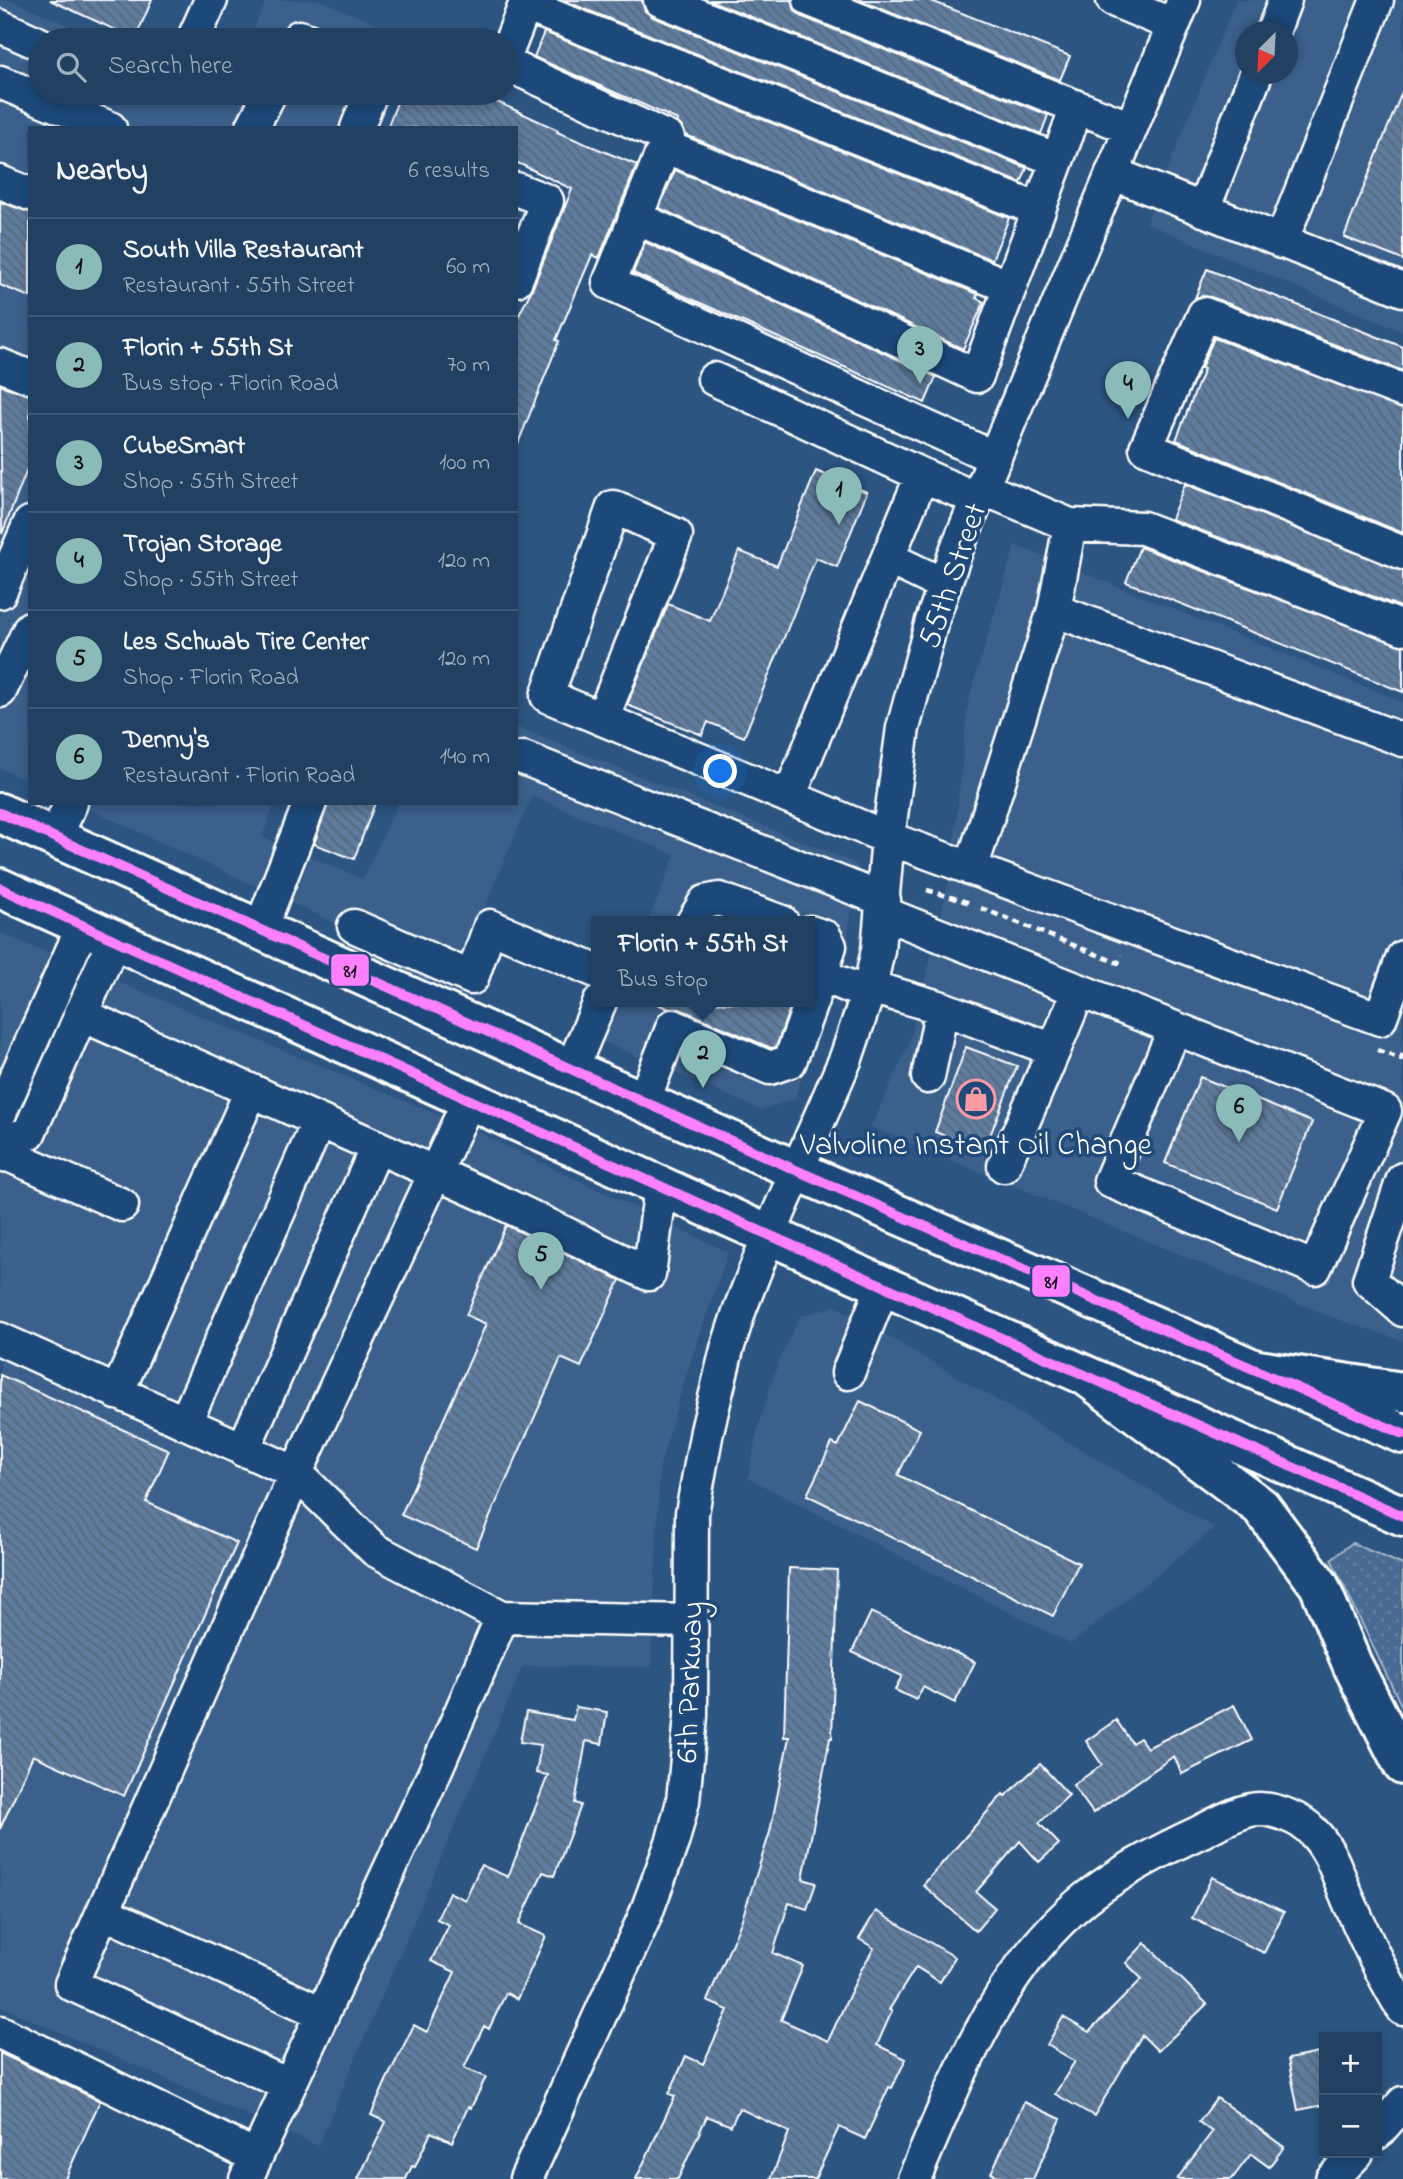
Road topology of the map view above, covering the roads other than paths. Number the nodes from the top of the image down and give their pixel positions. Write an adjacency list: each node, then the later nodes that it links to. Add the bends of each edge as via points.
1 (211, 0): 11 (street)
2 (660, 0): 27 (street)
3 (810, 0): 21 (street)
4 (1113, 0): 8 (street)
5 (1285, 0): 9 (street)
6 (1377, 0): 35 (street)
7 (526, 3): 12 (street); 32 (street)
8 (1179, 12): 25 (street, 55th Street)
9 (1277, 21)
10 (0, 26): 13 (street)
11 (198, 28)
12 (516, 28)
13 (28, 39)
14 (518, 70): 26 (street, via 667,138)
15 (0, 82): 17 (street)
16 (1252, 84): 33 (street)
17 (28, 94)
18 (55, 105): 22 (street)
19 (264, 105): 23 (street)
20 (366, 105): 24 (street)
21 (1077, 107): 25 (street); 27 (street)
22 (105, 126)
23 (253, 126)
24 (358, 126)
25 (1131, 128): 28 (street, 55th Street)
26 (664, 146): 34 (street); 37 (street)
27 (1057, 160): 32 (street)
28 (1112, 173): 33 (street); 43 (street, 55th Street)
29 (0, 181): 31 (street)
30 (518, 190): 36 (street, via 547,201)
31 (28, 193)
32 (1039, 210): 37 (street)
33 (1203, 210): 35 (street)
34 (635, 217): 37 (street, via 977,376); 43 (street, via 609,283)
35 (1281, 242): 38 (street)
36 (518, 275)
37 (1010, 287)
38 (1403, 290)
39 (0, 365): 40 (street)
40 (28, 376)
41 (714, 379): 44 (street)
42 (1403, 391): 48 (street, via 1203,314 1146,448)
43 (995, 458): 45 (street, 55th Street)
44 (922, 475): 45 (street); 49 (street)
45 (980, 493): 46 (street); 50 (street, 55th Street)
46 (1070, 525): 52 (street); 53 (street, via 1143,528)
47 (28, 528): 51 (street)
48 (1403, 553)
49 (888, 558): 50 (street); 59 (street)
50 (944, 585): 64 (street, 55th Street, via 904,728)
51 (0, 592)
52 (1054, 610): 57 (street); 65 (street)
53 (1403, 628)
54 (28, 632): 55 (street)
55 (0, 691)
56 (603, 719): 56 (street, via 676,535 613,507 547,696); 59 (street)
57 (1403, 740)
58 (523, 758): 67 (street)
59 (789, 797): 64 (street)
60 (70, 805): 63 (street)
61 (309, 805): 71 (street)
62 (0, 813): 63 (main road)
63 (55, 838): 71 (main road)
64 (888, 838): 65 (street); 67 (street, 55th Street)
65 (971, 869): 87 (street)
66 (0, 888): 72 (main road)
67 (883, 906): 78 (street, 55th Street); 79 (street)
68 (697, 916): 69 (street, via 705,902 719,899)
69 (766, 916)
70 (354, 926): 77 (street)
71 (260, 930): 86 (main road)
72 (99, 933): 84 (street); 93 (main road); 97 (street)
73 (815, 934): 76 (street, via 825,937 830,946)
74 (1403, 957): 87 (street)
75 (591, 969): 77 (street, via 490,926)
76 (821, 975): 78 (street); 80 (street)
77 (472, 978): 86 (street)
78 (869, 990): 83 (street); 100 (street, 55th Street)
79 (1079, 990): 88 (street); 89 (street)
80 (815, 992)
81 (598, 1007): 90 (street)
82 (809, 1007): 85 (street, via 790,1061 770,1068)
83 (942, 1008): 89 (street); 91 (street)
84 (80, 1014): 92 (street); 97 (street, via 29,1133)
85 (668, 1014): 94 (street)
86 (455, 1018): 90 (main road)
87 (1391, 1018)
88 (1175, 1028): 95 (street); 95 (street, via 1110,1181 1315,1268)
89 (1054, 1050): 99 (street)
90 (570, 1070): 94 (main road)
91 (928, 1077)
92 (251, 1091): 96 (street); 113 (street)
93 (469, 1100): 101 (street); 103 (main road)
94 (643, 1102): 100 (main road)
95 (1394, 1119)
96 (319, 1121): 98 (street); 114 (street)
97 (2, 1138): 104 (street)
98 (377, 1147): 101 (street); 116 (street)
99 (1004, 1166)
100 (798, 1171): 105 (street, 6th Parkway); 109 (main road)
101 (435, 1173): 103 (street, via 649,1274); 117 (street)
102 (1403, 1179): 107 (street, via 1369,1280)
103 (661, 1186): 105 (main road)
104 (122, 1205)
105 (769, 1235): 106 (main road); 120 (street, 6th Parkway, via 727,1349 707,1431 692,1513)
106 (883, 1286): 110 (street); 111 (main road)
107 (1403, 1310)
108 (0, 1339): 113 (street)
109 (1258, 1370): 112 (main road); 115 (main road)
110 (848, 1373)
111 (1089, 1378): 118 (main road); 121 (main road, via 1261,1507 1319,1585 1352,1664)
112 (1403, 1392)
113 (117, 1393): 114 (street)
114 (185, 1423): 116 (street)
115 (1403, 1434)
116 (243, 1450): 117 (street)
117 (296, 1473): 119 (street, via 375,1550); 122 (street)
118 (1403, 1516)
119 (502, 1617): 120 (street); 124 (street)
120 (691, 1621): 131 (street, 6th Parkway, via 691,1716 673,1840 645,1916)
121 (1403, 1765)
122 (103, 1912): 124 (street); 126 (street, via 71,1984)
123 (1403, 2009): 132 (street, via 1350,1905 1330,1854 1311,1830 1287,1816 1259,1809 1231,1817 1157,1853 1086,1898 1048,1934 1013,1976 991,2015 958,2077)
124 (322, 2013): 126 (street)
125 (0, 2032): 130 (street)
126 (288, 2085): 130 (street)
127 (1403, 2103): 128 (street)
128 (1382, 2127)
129 (1352, 2158): 133 (street)
130 (250, 2168)
131 (526, 2179)
132 (914, 2179)
133 (1332, 2179)

